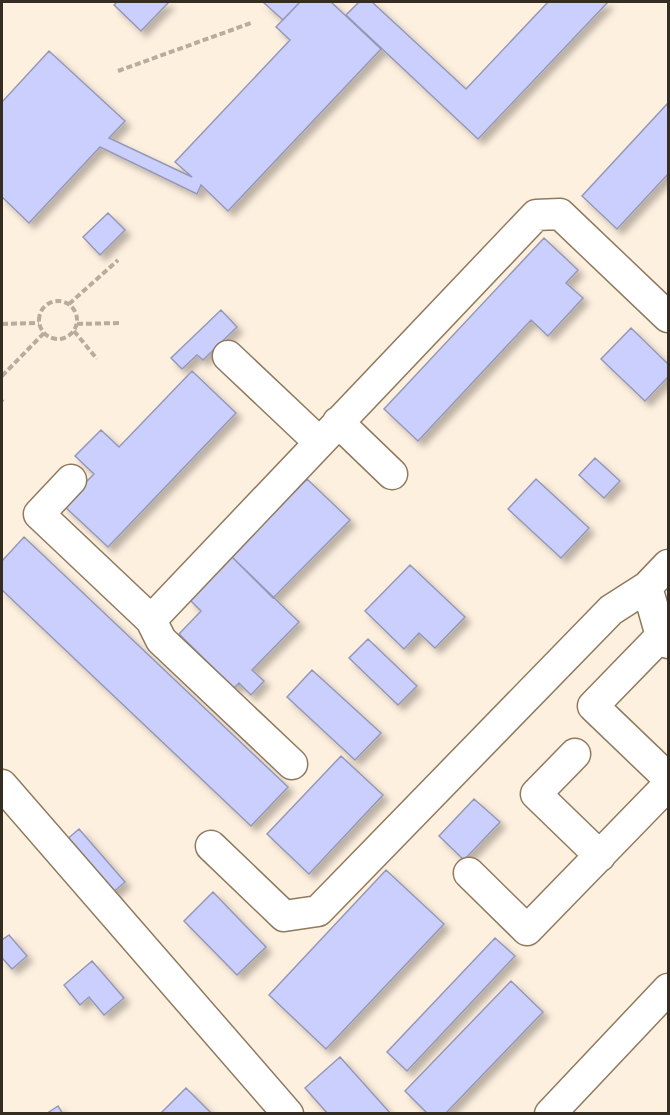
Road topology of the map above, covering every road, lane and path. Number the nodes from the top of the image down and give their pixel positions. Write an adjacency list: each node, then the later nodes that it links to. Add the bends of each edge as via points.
1 (251, 23): 2 (path)
2 (118, 71)
3 (118, 260): 4 (path)
4 (69, 304): 6 (path, via 48,304 42,309); 9 (path)
5 (669, 317): 15 (street, via 560,214 536,215)
6 (39, 323): 8 (path); 11 (path)
7 (119, 323): 9 (path)
8 (2, 324)
9 (77, 324): 10 (path)
10 (74, 331): 11 (path, via 61,339); 13 (path)
11 (44, 333): 14 (path)
12 (228, 356): 15 (street)
13 (97, 359)
14 (2, 376)
15 (329, 432): 16 (street); 20 (street)
16 (393, 474)
17 (71, 480): 20 (street, via 39,514)
18 (669, 565): 19 (street)
19 (647, 587): 21 (street); 27 (street, via 611,610 318,911 284,916)
20 (151, 620): 23 (street, via 161,640)
21 (665, 640): 24 (street, via 594,706)
22 (575, 754): 28 (street, via 536,794)
23 (292, 764)
24 (669, 778)
25 (2, 785): 31 (street)
26 (669, 785): 28 (street)
27 (212, 846)
28 (600, 856): 29 (street, via 527,930)
29 (469, 873)
30 (669, 989): 32 (street)
31 (288, 1113)
32 (550, 1113)

